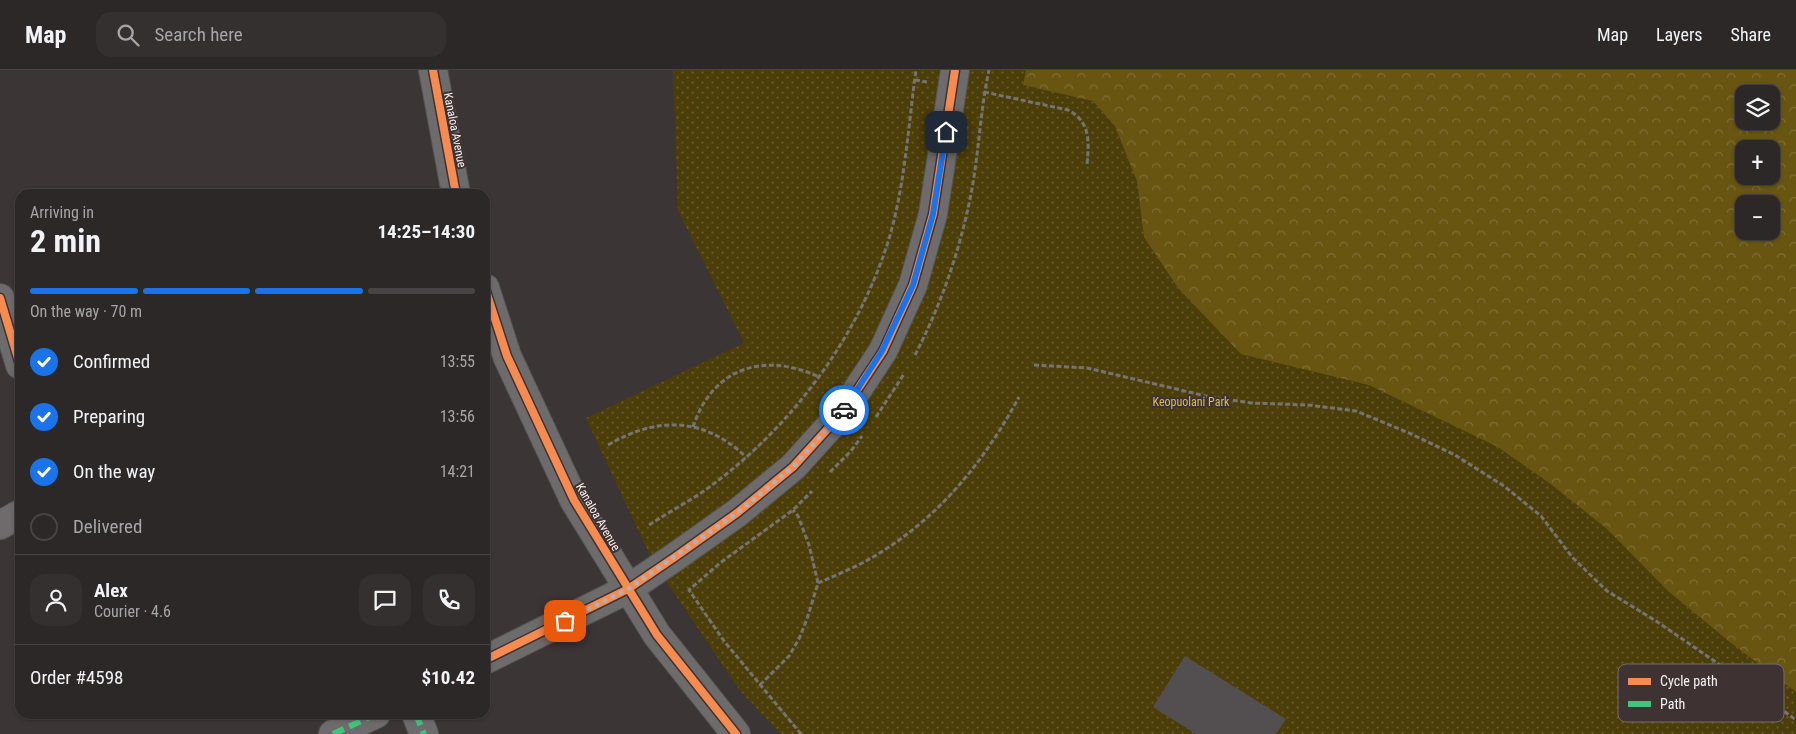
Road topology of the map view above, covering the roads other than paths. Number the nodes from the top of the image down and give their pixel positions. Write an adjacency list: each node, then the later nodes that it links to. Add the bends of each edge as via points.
1 (433, 70): 3 (street, Kanaloa Avenue)
2 (954, 78): 10 (street, via 933,214 913,285 882,351 842,413 793,467 737,513)
3 (455, 189)
4 (0, 298): 7 (street)
5 (490, 322): 6 (street, Kanaloa Avenue)
6 (492, 335): 10 (street, Kanaloa Avenue, via 507,356 574,500)
7 (15, 349)
8 (15, 517): 9 (street)
9 (0, 525)
10 (628, 589): 11 (street); 16 (street, Kanaloa Avenue, via 657,635)
11 (490, 658)
12 (365, 719): 14 (street)
13 (418, 719): 15 (street)
14 (332, 734)
15 (424, 734)
16 (736, 734)

